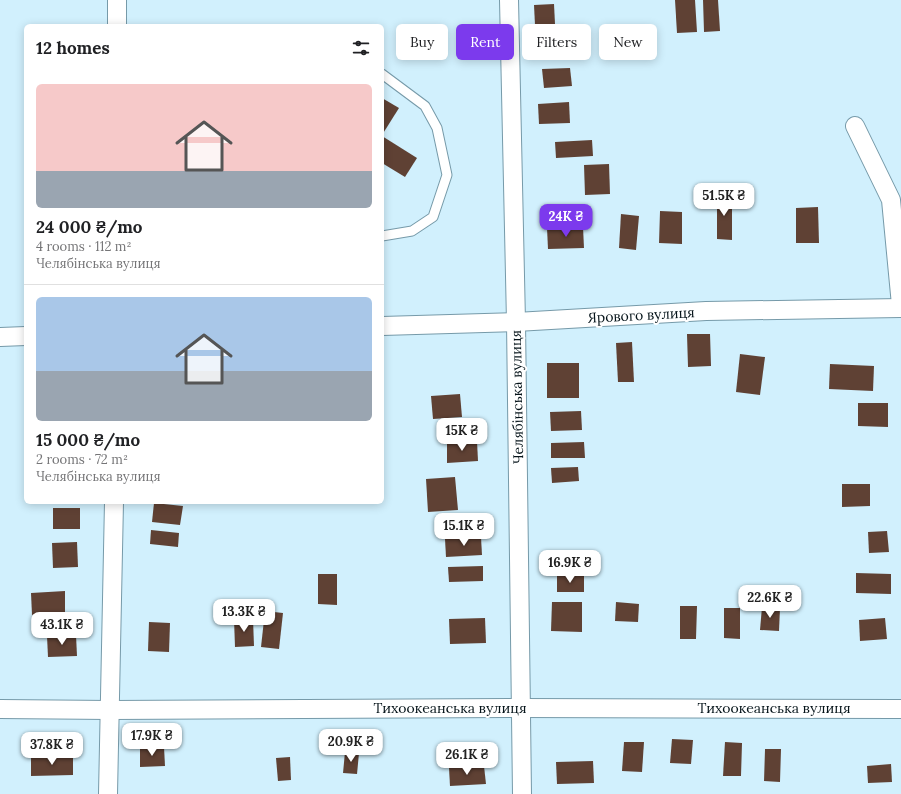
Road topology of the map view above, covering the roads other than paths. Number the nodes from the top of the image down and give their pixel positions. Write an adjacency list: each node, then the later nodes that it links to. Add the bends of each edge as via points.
1 (117, 0): 3 (street)
2 (509, 0): 8 (street, Челябінська вулиця)
3 (117, 24)
4 (384, 75): 6 (lane, via 425,106 437,128 447,175 433,217 412,231)
5 (855, 126): 7 (street, via 891,200)
6 (384, 236)
7 (901, 307): 8 (street, Ярового вулиця, via 706,311)
8 (516, 322): 9 (street, Ярового вулиця); 13 (street, Челябінська вулиця)
9 (384, 326)
10 (24, 336): 11 (street)
11 (0, 337)
12 (114, 504): 16 (street)
13 (521, 708): 15 (street, Тихоокеанська вулиця); 16 (street, Тихоокеанська вулиця); 18 (street, Челябінська вулиця)
14 (0, 709): 16 (street, Тихоокеанська вулиця)
15 (901, 709)
16 (110, 710): 17 (street)
17 (108, 794)
18 (522, 794)

